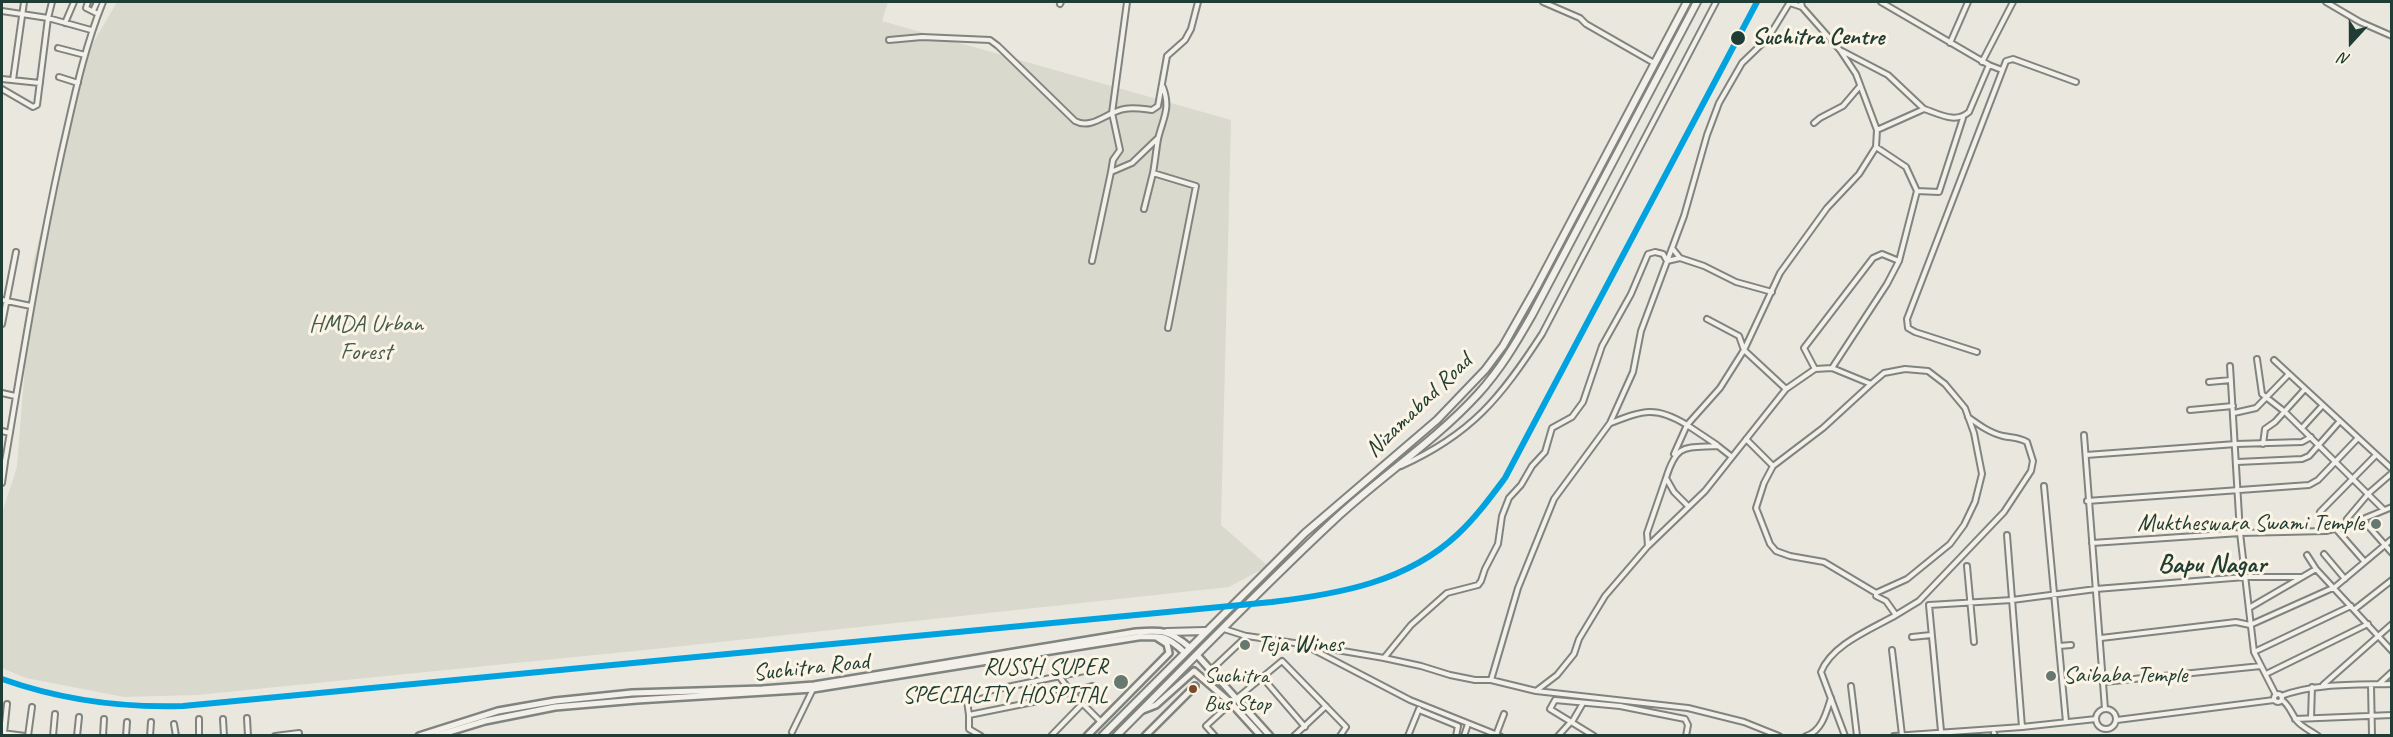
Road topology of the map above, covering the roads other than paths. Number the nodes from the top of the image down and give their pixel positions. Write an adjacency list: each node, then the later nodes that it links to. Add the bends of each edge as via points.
1 (24, 2): 22 (street)
2 (52, 2): 24 (street)
3 (74, 2): 25 (street)
4 (88, 2): 21 (street, via 86,8)
5 (97, 2): 21 (street)
6 (103, 2): 23 (street)
7 (1126, 2): 49 (street)
8 (1198, 2): 43 (street, via 1188,34 1167,56)
9 (1544, 2): 34 (street, via 1580,18)
10 (1687, 2): 34 (highway, Nizamabad Road)
11 (1697, 2): 48 (highway, Nizamabad Road)
12 (1716, 2): 117 (street, via 1542,334 1513,379 1460,434)
13 (1790, 2): 19 (street); 59 (street, via 1768,38 1742,63 1719,103)
14 (1801, 2): 19 (street)
15 (1881, 2): 29 (street)
16 (1968, 2): 29 (street)
17 (2013, 2): 33 (street)
18 (2326, 2): 27 (street)
19 (1802, 7): 31 (street)
20 (2, 10): 22 (street)
21 (93, 11): 23 (street)
22 (22, 14): 24 (street); 39 (street)
23 (98, 14): 26 (street)
24 (48, 18): 25 (street); 41 (street)
25 (65, 22): 26 (street)
26 (91, 30): 32 (street)
27 (2391, 36)
28 (889, 40): 49 (street, via 990,40 1078,123 1087,124)
29 (1950, 43): 33 (street)
30 (58, 48): 32 (street)
31 (1840, 50): 44 (street); 47 (street, via 1888,75)
32 (85, 55): 42 (street)
33 (1982, 62): 35 (street)
34 (1654, 63): 46 (highway, Nizamabad Road)
35 (1989, 65): 36 (street); 50 (street, via 1969,112)
36 (2002, 70): 40 (street, via 2006,61 2013,59); 72 (street, via 1907,319 1908,328 1915,332)
37 (59, 77): 42 (street)
38 (2, 80): 39 (street)
39 (13, 81): 41 (street)
40 (2076, 82)
41 (40, 83): 45 (street, via 33,107)
42 (78, 83): 67 (street)
43 (1162, 85): 49 (street, via 1158,106 1152,110 1138,108); 53 (street, via 1168,100)
44 (1860, 86): 51 (street, via 1843,106); 52 (street)
45 (2, 89)
46 (1631, 107): 48 (highway); 92 (highway, Nizamabad Road, via 1503,346)
47 (1923, 109): 50 (street, via 1955,119); 52 (street)
48 (1639, 112): 95 (highway, Nizamabad Road, via 1510,353 1476,396)
49 (1112, 113): 55 (street, via 1120,150)
50 (1963, 117): 57 (street, via 1939,192)
51 (1814, 123)
52 (1877, 130): 54 (street)
53 (1158, 138): 55 (street, via 1132,163); 56 (street)
54 (1876, 147): 57 (street, via 1906,167); 65 (street, via 1859,174 1827,208 1793,254)
55 (1111, 172): 62 (street)
56 (1153, 173): 58 (street); 70 (street, via 1196,186)
57 (1917, 191): 64 (street)
58 (1144, 209)
59 (1672, 248): 61 (street); 63 (street)
60 (16, 252): 66 (street)
61 (1680, 258): 63 (street); 65 (street, via 1736,282)
62 (1092, 261)
63 (1667, 261): 96 (street, via 1641,331 1633,372); 179 (street, via 1663,254 1648,254 1602,346 1583,402 1572,417 1552,428 1545,452 1509,498 1498,544 1478,585 1447,593 1411,625)
64 (1899, 261): 76 (street); 77 (street, via 1882,254 1873,258 1804,348)
65 (1772, 292): 71 (street)
66 (4, 300): 67 (street); 69 (street)
67 (31, 306): 85 (street)
68 (1707, 319): 71 (street, via 1739,336)
69 (2, 324)
70 (1168, 328)
71 (1744, 350): 82 (street); 97 (street, via 1720,388)
72 (1977, 352)
73 (2257, 359): 86 (street, via 2260,390)
74 (2274, 360): 78 (street)
75 (2230, 366): 79 (street)
76 (1832, 368): 77 (street); 81 (street)
77 (1815, 369): 82 (street)
78 (2289, 374): 83 (street); 86 (street)
79 (2231, 380): 80 (street); 87 (street)
80 (2209, 382)
81 (1871, 384): 93 (street, via 1884,372 1928,371 1945,384); 116 (street)
82 (1786, 388): 104 (street)
83 (2305, 389): 88 (street); 90 (street)
84 (2, 393): 85 (street)
85 (15, 396): 100 (street)
86 (2266, 398): 90 (street); 91 (street, via 2253,410)
87 (2233, 406): 89 (street); 91 (street)
88 (2322, 406): 94 (street); 98 (street)
89 (2190, 411)
90 (2285, 412): 98 (street); 106 (street, via 2265,429)
91 (2234, 413): 105 (street)
92 (1443, 414): 95 (highway); 162 (highway, Nizamabad Road, via 1305,533)
93 (1968, 417): 151 (street, via 1982,474 1964,525 1950,544 1907,579); 157 (street, via 1989,432 2027,442 2033,461 2031,471 2004,512 1918,601)
94 (2340, 421): 103 (street); 107 (street)
95 (1448, 422): 117 (highway, Nizamabad Road)
96 (1610, 423): 97 (street, via 1638,412 1657,411); 187 (street, via 1554,499 1518,588)
97 (1687, 425): 108 (street); 111 (street)
98 (2302, 429): 102 (street)
99 (2, 430): 100 (street)
100 (10, 433): 115 (street)
101 (2084, 435): 109 (street)
102 (2311, 437): 106 (street, via 2302,442); 107 (street)
103 (2358, 438): 110 (street); 113 (street)
104 (1746, 439): 112 (street); 116 (street)
105 (2236, 444): 106 (street); 109 (street); 114 (street)
106 (2263, 444)
107 (2319, 444): 113 (street); 114 (street, via 2302,459)
108 (1718, 446): 111 (street, via 1684,448); 112 (street)
109 (2086, 455): 125 (street)
110 (2376, 455): 118 (street); 120 (street)
111 (1673, 457): 119 (street)
112 (1732, 457): 126 (street)
113 (2336, 460): 120 (street); 123 (street, via 2309,485)
114 (2237, 462): 123 (street)
115 (3, 463): 121 (street)
116 (1773, 466): 151 (street, via 1756,508 1770,544 1790,556 1824,562)
117 (1398, 468): 161 (highway, Nizamabad Road, via 1336,518)
118 (2391, 471): 124 (street)
119 (1666, 478): 126 (street); 138 (street, via 1647,533)
120 (2353, 478): 124 (street); 129 (street)
121 (2, 483)
122 (2044, 486): 152 (street)
123 (2238, 489): 125 (street); 133 (street)
124 (2369, 493): 128 (street); 130 (street)
125 (2087, 501): 136 (street)
126 (1688, 506): 138 (street)
127 (2391, 507): 128 (street)
128 (2384, 510): 131 (street)
129 (2320, 512)
130 (2347, 519)
131 (2362, 520): 132 (street); 137 (street)
132 (2336, 529): 133 (street); 142 (street)
133 (2240, 533): 136 (street); 146 (street)
134 (2007, 535): 153 (street)
135 (2391, 539): 137 (street)
136 (2092, 543): 150 (street)
137 (2384, 545): 139 (street); 142 (street)
138 (1648, 546): 198 (street, via 1605,596 1574,654 1557,675)
139 (2391, 553)
140 (2324, 554): 147 (street)
141 (2307, 555): 144 (street)
142 (2364, 561): 147 (street)
143 (1967, 566): 154 (street)
144 (2316, 568): 145 (street); 149 (street)
145 (2301, 577): 146 (street); 155 (street)
146 (2245, 578): 150 (street); 155 (street)
147 (2345, 579): 149 (street)
148 (2391, 580): 156 (street)
149 (2335, 587): 156 (street); 160 (street)
150 (2096, 589): 152 (street); 169 (street)
151 (1876, 593): 157 (street)
152 (2054, 594): 153 (street); 172 (street)
153 (2012, 600): 154 (street); 238 (street)
154 (1971, 602): 164 (street, via 1929,605); 170 (street)
155 (2249, 608): 160 (street)
156 (2353, 608): 158 (street); 177 (street)
157 (1896, 615): 202 (street, via 1841,647 1824,665 1821,672)
158 (2368, 624): 165 (street); 184 (street)
159 (2391, 624): 165 (street)
160 (2250, 625): 169 (street, via 2235,622); 177 (street)
161 (1224, 629): 167 (street); 178 (highway, Nizamabad Road)
162 (1206, 631): 163 (highway); 174 (highway, Nizamabad Road)
163 (1167, 632): 174 (main road, via 1175,635); 200 (main road, Suchitra Road, via 1136,632 821,684)
164 (1931, 635): 168 (street); 240 (street)
165 (2377, 635): 176 (street); 195 (street)
166 (1154, 636): 174 (main road, via 1169,638); 197 (main road, Suchitra Road); 231 (main road, via 1167,644 1168,653)
167 (1247, 636): 173 (street); 182 (street)
168 (1912, 637)
169 (2101, 638): 188 (street)
170 (1974, 642)
171 (2071, 645): 172 (street)
172 (2059, 646): 232 (street)
173 (1314, 649): 179 (street); 207 (street)
174 (1187, 650): 218 (highway, Nizamabad Road)
175 (1892, 650): 281 (street)
176 (2391, 651)
177 (2254, 652): 180 (street)
178 (1194, 658): 182 (main road); 213 (highway, Nizamabad Road)
179 (1384, 658): 187 (street, via 1459,677)
180 (2261, 666): 184 (street); 188 (street)
181 (1089, 670): 185 (street)
182 (1210, 670): 204 (main road)
183 (2391, 672): 189 (street)
184 (2266, 674): 201 (street)
185 (1059, 676): 199 (street); 216 (street, via 969,695)
186 (1262, 677): 204 (street); 208 (street, via 1282,661); 237 (street)
187 (1491, 680): 198 (street)
188 (2104, 682): 211 (street)
189 (2379, 684): 190 (street); 191 (street)
190 (2391, 684)
191 (2371, 685): 195 (street); 219 (street)
192 (1092, 686): 199 (street)
193 (1195, 686): 263 (main road)
194 (1851, 686): 279 (street)
195 (2321, 686): 196 (street)
196 (2312, 687): 203 (street); 223 (street)
197 (813, 689): 200 (main road, Suchitra Road); 241 (street)
198 (1536, 691): 276 (street, via 1688,708)
199 (1071, 692): 206 (street); 216 (street)
200 (668, 695): 256 (main road, Suchitra Road, via 632,693 544,703 467,719); 257 (main road, Suchitra Road, via 555,707)
201 (2275, 697): 203 (street); 203 (street, via 2278,703); 228 (street)
202 (1831, 698): 277 (street, via 1824,719 1812,734); 278 (street)
203 (2282, 698): 222 (street)
204 (1233, 701): 213 (main road, via 1194,671 1156,705); 264 (street, via 1206,726); 265 (main road); 266 (main road)
205 (1583, 703): 234 (street); 234 (street, via 1555,700 1552,710); 275 (street, via 1685,718)
206 (1082, 704): 231 (street); 259 (street)
207 (1421, 705): 212 (street); 236 (street)
208 (1326, 706): 237 (street); 268 (street, via 1346,727)
209 (5, 707): 242 (street)
210 (32, 707): 245 (street)
211 (2105, 709): 227 (street, via 2098,712); 228 (street, via 2112,711)
212 (1419, 710): 269 (street); 270 (street, via 1458,726)
213 (1141, 711): 233 (highway, Nizamabad Road)
214 (55, 714): 246 (street)
215 (1504, 714): 272 (street)
216 (969, 715): 258 (street, via 969,729)
217 (2391, 715): 219 (street)
218 (1122, 716): 233 (highway); 261 (highway, Nizamabad Road)
219 (2372, 716): 223 (street); 284 (street)
220 (79, 717): 247 (street)
221 (247, 718): 254 (street)
222 (2295, 718): 223 (street); 283 (street)
223 (2311, 718)
224 (104, 719): 248 (street)
225 (199, 719): 252 (street)
226 (223, 719): 253 (street)
227 (2096, 719): 232 (street); 239 (street)
228 (2117, 720): 239 (street)
229 (127, 722): 249 (street)
230 (151, 722): 250 (street)
231 (1101, 722): 260 (main road)
232 (2066, 722): 238 (street)
233 (1129, 723): 262 (highway, Nizamabad Road)
234 (1570, 723): 273 (street); 274 (street)
235 (174, 724): 251 (street)
236 (1468, 724): 271 (street); 272 (street)
237 (1305, 727): 267 (street)
238 (2022, 727): 244 (street)
239 (2108, 729): 282 (street)
240 (1941, 731): 244 (street); 281 (street)
241 (792, 732)
242 (3, 733): 245 (street)
243 (299, 733): 255 (street)
244 (1995, 733)
245 (27, 735)
246 (53, 735)
247 (77, 735)
248 (103, 735)
249 (126, 735)
250 (150, 735)
251 (176, 735)
252 (199, 735)
253 (224, 735)
254 (248, 735)
255 (275, 735)
256 (419, 735)
257 (436, 735)
258 (981, 735)
259 (1051, 735)
260 (1087, 735)
261 (1102, 735)
262 (1116, 735)
263 (1145, 735)
264 (1215, 735)
265 (1261, 735)
266 (1270, 735)
267 (1294, 735)
268 (1340, 735)
269 (1408, 735)
270 (1456, 735)
271 (1464, 735)
272 (1497, 735)
273 (1558, 735)
274 (1594, 735)
275 (1686, 735)
276 (1779, 735)
277 (1806, 735)
278 (1845, 735)
279 (1857, 735)
280 (1894, 735): 281 (street)
281 (1902, 735)
282 (2108, 735)
283 (2318, 735)
284 (2372, 735)

